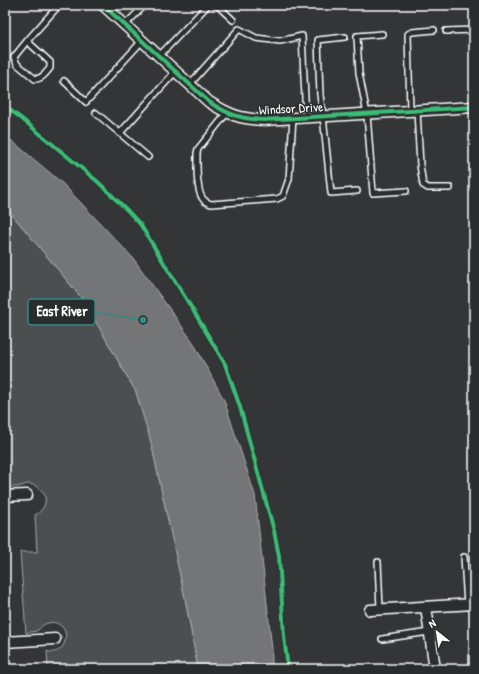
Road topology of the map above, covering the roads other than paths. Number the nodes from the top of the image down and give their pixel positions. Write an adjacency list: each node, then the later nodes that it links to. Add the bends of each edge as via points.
1 (59, 5): 13 (lane)
2 (103, 5): 7 (street, Windsor Drive)
3 (145, 5): 7 (lane)
4 (208, 5): 15 (lane)
5 (217, 5): 6 (lane)
6 (233, 20)
7 (125, 25): 14 (street, Windsor Drive)
8 (434, 30): 20 (lane, via 408,34)
9 (474, 30): 10 (lane)
10 (446, 31)
11 (382, 34): 23 (lane, via 357,36 358,72)
12 (345, 38): 24 (lane, via 318,40)
13 (27, 41): 13 (lane, via 14,57 17,64 35,80 42,77 50,68 50,62)
14 (142, 41): 15 (street, Windsor Drive); 17 (lane, via 86,102)
15 (159, 56): 16 (street, Windsor Drive)
16 (176, 71): 18 (street, Windsor Drive); 27 (lane)
17 (64, 81)
18 (190, 84): 21 (street, Windsor Drive, via 209,102); 26 (lane, via 239,29 256,38 280,41 302,36)
19 (474, 108): 20 (street, Windsor Drive)
20 (414, 111): 23 (street, Windsor Drive); 29 (lane, via 423,185 428,188)
21 (227, 112): 25 (street, Windsor Drive, via 249,119); 25 (lane, via 196,153 199,191 203,199 211,204 277,199 283,196 289,179)
22 (96, 113): 27 (lane)
23 (366, 114): 24 (street, Windsor Drive); 31 (lane, via 373,193)
24 (323, 116): 26 (street, Windsor Drive); 30 (lane, via 330,193)
25 (293, 118): 26 (street, Windsor Drive)
26 (306, 118)
27 (120, 133): 28 (lane)
28 (148, 157)
29 (450, 188)
30 (357, 191)
31 (406, 191)
32 (27, 494): 33 (street)
33 (5, 496)
34 (464, 557): 36 (lane)
35 (378, 562): 38 (lane)
36 (471, 604): 37 (street)
37 (426, 607): 38 (street); 39 (street)
38 (375, 610)
39 (430, 632): 41 (lane); 43 (street)
40 (55, 639): 42 (street)
41 (382, 639)
42 (5, 642)
43 (435, 669)

